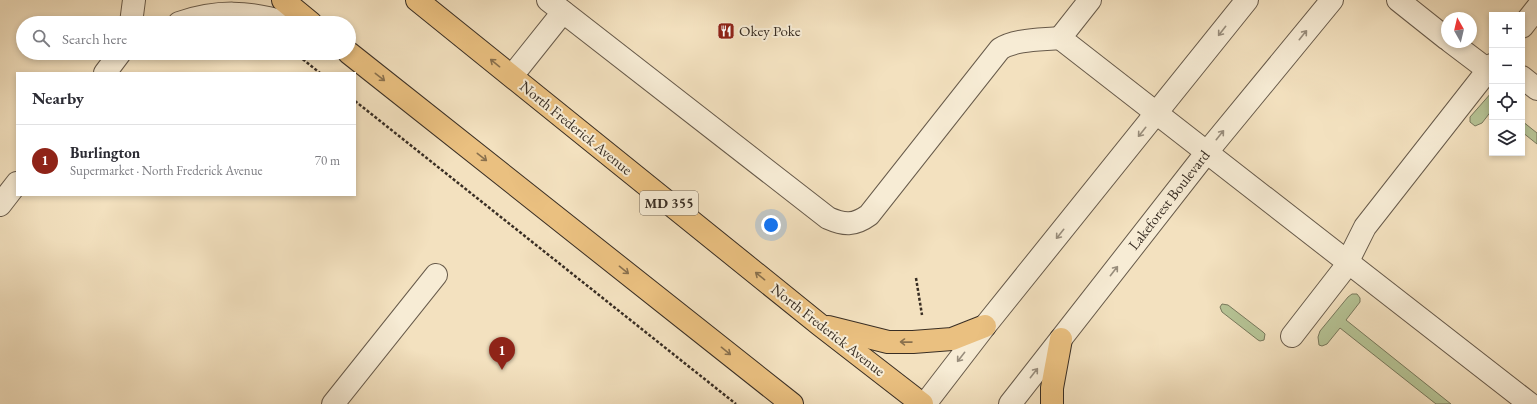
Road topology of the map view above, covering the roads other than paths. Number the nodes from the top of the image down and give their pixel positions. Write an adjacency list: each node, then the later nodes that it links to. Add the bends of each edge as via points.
1 (134, 0): 10 (street)
2 (283, 0): 13 (main road)
3 (417, 0): 23 (main road, North Frederick Avenue / MD 355, one-way to 3)
4 (1090, 0): 16 (street)
5 (1247, 0): 26 (street, one-way to 26)
6 (1332, 0): 27 (street, Lakeforest Boulevard, one-way to 6)
7 (1398, 0): 15 (street)
8 (555, 6): 16 (street, via 828,218 850,224 869,215 1000,49 1018,42); 23 (street)
9 (1537, 8): 14 (street)
10 (132, 16)
11 (205, 16): 12 (street, via 230,13)
12 (258, 16)
13 (302, 16)
14 (1525, 23)
15 (1441, 33)
16 (1060, 38): 26 (street)
17 (1461, 48): 20 (street)
18 (356, 59): 36 (main road, one-way to 36)
19 (116, 60): 22 (street)
20 (1489, 67)
21 (1489, 69): 30 (street, via 1365,227)
22 (106, 72)
23 (512, 76): 32 (main road, North Frederick Avenue / MD 355, one-way to 23)
24 (1525, 79): 25 (street)
25 (1537, 89)
26 (1157, 114): 27 (street); 33 (street, one-way to 33)
27 (1207, 152): 30 (street); 35 (street, Lakeforest Boulevard, one-way to 27)
28 (16, 184): 29 (street)
29 (0, 205)
30 (1348, 262): 34 (street); 43 (street)
31 (436, 276): 37 (street)
32 (820, 325): 33 (main road, one-way to 32, via 952,338 888,342); 40 (main road, North Frederick Avenue / MD 355)
33 (985, 326): 40 (street, one-way to 40)
34 (1292, 336)
35 (1061, 339): 41 (street, Lakeforest Boulevard, one-way to 35); 42 (main road, via 1052,388)
36 (762, 380): 38 (main road); 39 (main road)
37 (333, 404)
38 (775, 404)
39 (792, 404)
40 (924, 404)
41 (1010, 404)
42 (1052, 404)
43 (1530, 404)

